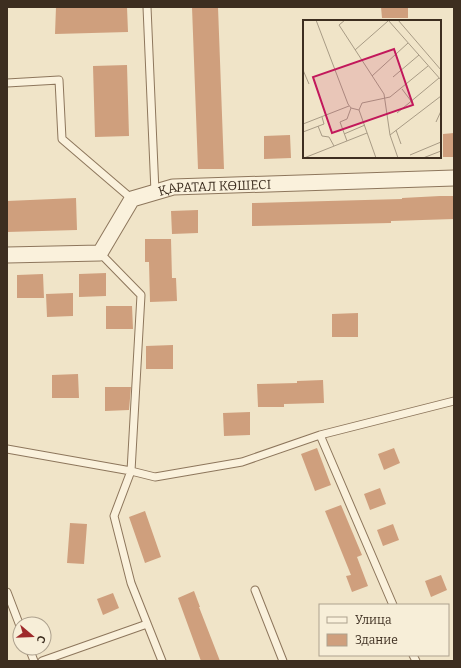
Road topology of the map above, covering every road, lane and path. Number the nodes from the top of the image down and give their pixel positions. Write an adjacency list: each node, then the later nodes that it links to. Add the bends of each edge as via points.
1 (147, 7): 4 (lane)
2 (7, 83): 5 (lane, via 59,80 62,139)
3 (454, 178): 4 (street, ҚАРАТАЛ КӨШЕСІ, via 173,187)
4 (155, 192): 5 (street, ҚАРАТАЛ КӨШЕСІ)
5 (132, 199): 6 (street)
6 (100, 253): 7 (street); 11 (lane, via 140,295)
7 (7, 255)
8 (454, 401): 9 (lane)
9 (320, 434): 11 (lane, via 242,462 154,477); 14 (lane)
10 (7, 449): 11 (lane)
11 (131, 471): 16 (lane, via 114,516 131,583)
12 (255, 590): 19 (lane)
13 (7, 592): 15 (lane)
14 (393, 604)
15 (16, 616)
16 (147, 624): 17 (lane); 18 (lane)
17 (42, 661)
18 (162, 661)
19 (283, 661)

